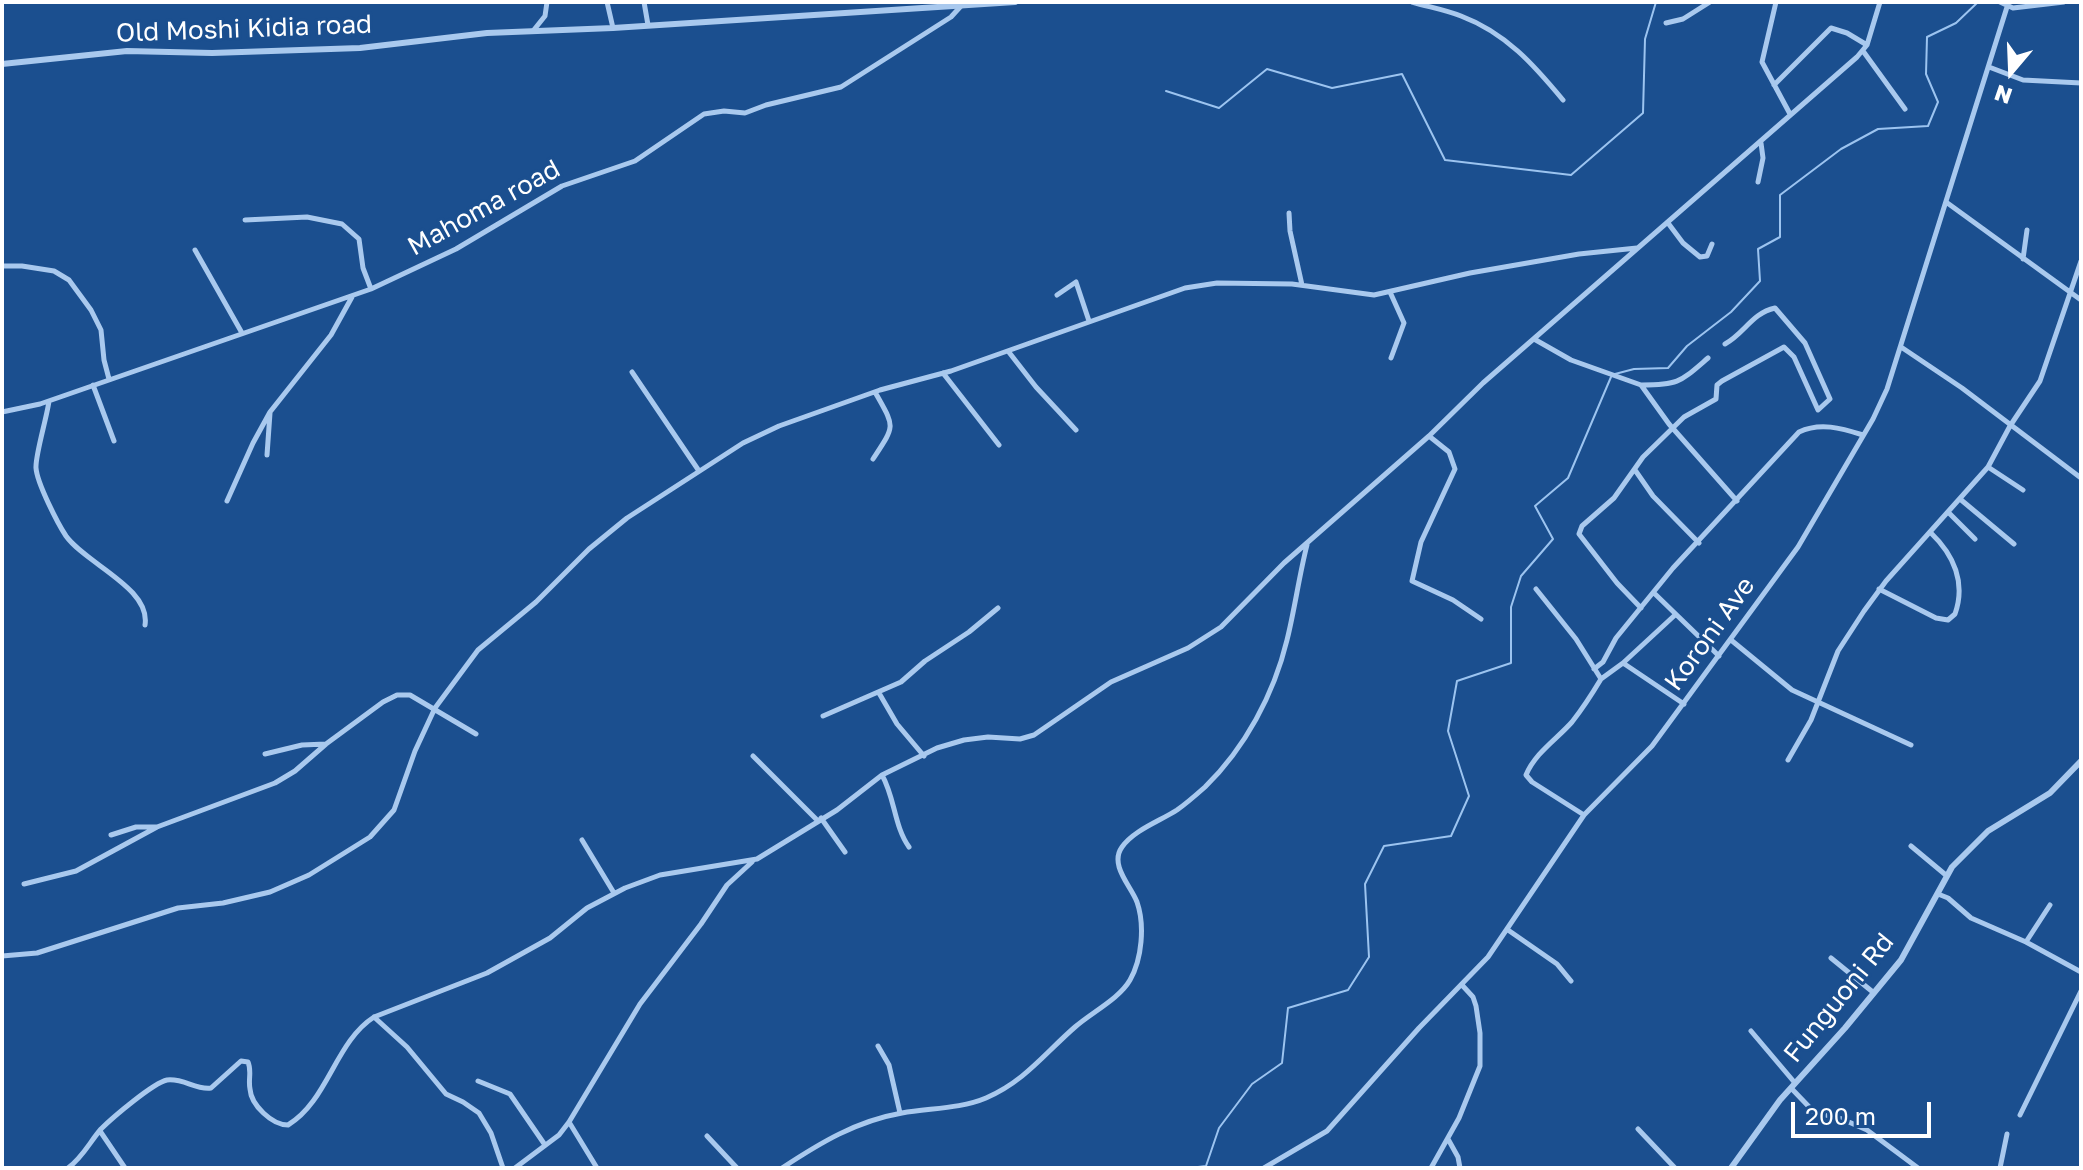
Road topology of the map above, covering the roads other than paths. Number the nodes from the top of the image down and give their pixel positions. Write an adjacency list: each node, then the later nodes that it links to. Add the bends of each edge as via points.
1 (547, 2): 16 (street, via 545,16)
2 (607, 2): 15 (street)
3 (644, 2): 14 (street)
4 (1015, 2): 11 (street, Old Moshi Kidia road)
5 (1412, 2): 22 (street, via 1459,15 1512,44)
6 (1710, 2): 13 (street)
7 (1776, 2): 21 (street, via 1762,58)
8 (1880, 2): 17 (street)
9 (2000, 2): 12 (street)
10 (2064, 2): 12 (street)
11 (961, 6): 14 (street, Old Moshi Kidia road); 39 (street, Mahoma road, via 841,87 745,113 704,114 635,161 562,186 456,249)
12 (2007, 7): 19 (street, Koroni Ave)
13 (1666, 23)
14 (648, 25): 15 (street, Old Moshi Kidia road)
15 (613, 28): 16 (street, Old Moshi Kidia road)
16 (533, 32): 18 (street, Old Moshi Kidia road, via 360,48 145,50)
17 (1865, 48): 21 (street, via 1831,28); 23 (street); 24 (street)
18 (2, 64)
19 (1989, 67): 20 (street, via 2023,80); 27 (street, Koroni Ave)
20 (2081, 83)
21 (1774, 85): 24 (street)
22 (1563, 100)
23 (1905, 109)
24 (1790, 114): 25 (street)
25 (1761, 142): 26 (street); 30 (street)
26 (1758, 182)
27 (1946, 202): 35 (street); 49 (street, Koroni Ave)
28 (1289, 213): 38 (street)
29 (245, 220): 39 (street, via 307,217 342,224 359,239)
30 (1668, 223): 32 (street, via 1700,257 1707,256); 33 (street)
31 (2027, 230): 35 (street)
32 (1712, 244)
33 (1637, 248): 40 (street, via 1470,273); 47 (street)
34 (195, 250): 46 (street)
35 (2023, 259): 41 (street)
36 (2081, 261): 41 (street)
37 (4, 266): 55 (street, via 54,271 69,280 101,330)
38 (1302, 285): 40 (street, via 1365,295); 45 (street, via 1217,283 1185,288)
39 (371, 289): 43 (street, Mahoma road)
40 (1390, 292): 51 (street, via 1404,323)
41 (2072, 293): 44 (street); 62 (street, via 2042,378)
42 (1057, 295): 45 (street, via 1076,282)
43 (353, 296): 46 (street, Mahoma road); 61 (street, via 331,335)
44 (2081, 300)
45 (1089, 321): 50 (street)
46 (242, 333): 55 (street, Mahoma road)
47 (1534, 339): 57 (street, via 1571,360); 66 (street)
48 (1725, 344): 63 (street, via 1755,317 1775,308 1805,343 1829,400 1818,410 1785,347 1722,381 1716,399)
49 (1901, 347): 62 (street); 65 (street, Koroni Ave)
50 (1008, 351): 54 (street); 64 (street)
51 (1391, 358)
52 (1708, 358): 57 (street, via 1670,385)
53 (632, 372): 73 (street)
54 (943, 373): 58 (street); 68 (street)
55 (109, 379): 56 (street, Mahoma road)
56 (93, 385): 59 (street, Mahoma road); 67 (street)
57 (1641, 385): 63 (street)
58 (875, 392): 70 (street, via 892,425); 73 (street, via 759,435)
59 (49, 400): 60 (street, Mahoma road); 92 (street, via 38,476 67,537 136,595 145,609)
60 (2, 412)
61 (270, 412): 69 (street); 77 (street)
62 (2010, 426): 71 (street); 74 (street)
63 (1673, 429): 72 (street); 78 (street)
64 (1076, 430)
65 (1863, 435): 78 (street, via 1810,426); 93 (street, Koroni Ave, via 1813,524)
66 (1429, 436): 83 (street); 91 (street, via 1449,452 1455,469 1421,542 1412,581)
67 (114, 441)
68 (999, 445)
69 (267, 455)
70 (873, 459)
71 (1988, 467): 75 (street); 76 (street)
72 (1635, 470): 82 (street); 89 (street, via 1579,534)
73 (699, 471): 101 (street, via 589,549 478,650)
74 (2081, 478)
75 (2023, 490)
76 (1960, 499): 79 (street); 84 (street)
77 (227, 501)
78 (1737, 501): 82 (street)
79 (1949, 513): 80 (street); 81 (street)
80 (1931, 533): 86 (street); 86 (street, via 1954,564 1955,614 1948,620 1936,618)
81 (1975, 539)
82 (1699, 543): 87 (street)
83 (1308, 544): 108 (street, via 1221,627 1188,648 1111,682 1034,735 964,740); 140 (street, via 1284,651 1249,730 1205,787 1128,840 1119,853 1141,926 1129,982 1018,1081 982,1100)
84 (2014, 544)
85 (1536, 589): 96 (street)
86 (1879, 589): 99 (street, via 1838,651)
87 (1654, 593): 89 (street); 90 (street)
88 (998, 608): 98 (street)
89 (1641, 608): 96 (street)
90 (1675, 615): 94 (street); 95 (street)
91 (1481, 619)
92 (145, 625)
93 (1731, 640): 94 (street, Koroni Ave); 99 (street, via 1783,684)
94 (1719, 656): 100 (street, Koroni Ave)
95 (1623, 663): 97 (street); 100 (street)
96 (1594, 669): 97 (street)
97 (1601, 679): 112 (street, via 1589,701 1526,775)
98 (879, 693): 102 (street); 108 (street)
99 (1818, 703): 105 (street); 109 (street)
100 (1684, 704): 112 (street, Koroni Ave, via 1652,746)
101 (435, 708): 103 (street); 104 (street, via 397,695); 128 (street, via 389,819 329,864 253,897 178,908 37,953)
102 (823, 716)
103 (476, 734)
104 (326, 744): 106 (street); 114 (street, via 275,783)
105 (1911, 745)
106 (265, 754)
107 (753, 756): 113 (street)
108 (924, 756): 111 (street)
109 (1788, 760)
110 (2081, 761): 121 (street, Funguoni Rd, via 2050,793 1976,842)
111 (882, 775): 113 (street); 118 (street)
112 (1584, 815): 126 (street, Koroni Ave)
113 (819, 820): 119 (street); 120 (street)
114 (157, 827): 115 (street); 122 (street, via 76,871)
115 (111, 835)
116 (582, 840): 123 (street)
117 (1911, 846): 121 (street)
118 (909, 847)
119 (845, 852)
120 (757, 859): 123 (street, via 660,875); 142 (street, via 735,875 640,1004)
121 (1947, 876): 124 (street, Funguoni Rd)
122 (24, 884)
123 (614, 893): 135 (street, via 487,973)
124 (1938, 894): 127 (street, via 1971,918); 134 (street, Funguoni Rd, via 1901,960)
125 (2050, 905): 127 (street)
126 (1508, 930): 131 (street, via 1557,964); 132 (street, Koroni Ave)
127 (2026, 942): 130 (street)
128 (2, 956)
129 (1831, 958): 134 (street)
130 (2081, 972)
131 (1571, 981)
132 (1462, 985): 147 (street, via 1476,1006 1480,1066); 156 (street, Koroni Ave, via 1327,1131)
133 (2081, 991): 141 (street)
134 (1874, 993): 139 (street, Funguoni Rd)
135 (374, 1017): 144 (street, via 360,1028 321,1090 288,1125 271,1120 252,1098 250,1066 244,1061 211,1088 159,1082); 151 (street, via 446,1094 479,1113)
136 (1751, 1031): 139 (street)
137 (878, 1046): 140 (street, via 889,1065)
138 (478, 1081): 148 (street, via 510,1094)
139 (1793, 1086): 160 (street, Funguoni Rd); 161 (street, via 1814,1112 1867,1130)
140 (900, 1113): 155 (street, via 839,1132)
141 (2020, 1115)
142 (569, 1122): 148 (street); 153 (street)
143 (1638, 1129): 159 (street)
144 (100, 1131): 149 (street); 150 (street)
145 (2007, 1134): 162 (street)
146 (707, 1136): 154 (street)
147 (1448, 1139): 157 (street); 158 (street)
148 (545, 1145): 152 (street)
149 (68, 1168)
150 (125, 1168)
151 (503, 1168)
152 (515, 1168)
153 (597, 1168)
154 (737, 1168)
155 (782, 1168)
156 (1264, 1168)
157 (1431, 1168)
158 (1460, 1168)
159 (1675, 1168)
160 (1731, 1168)
161 (1918, 1168)
162 (2000, 1168)

